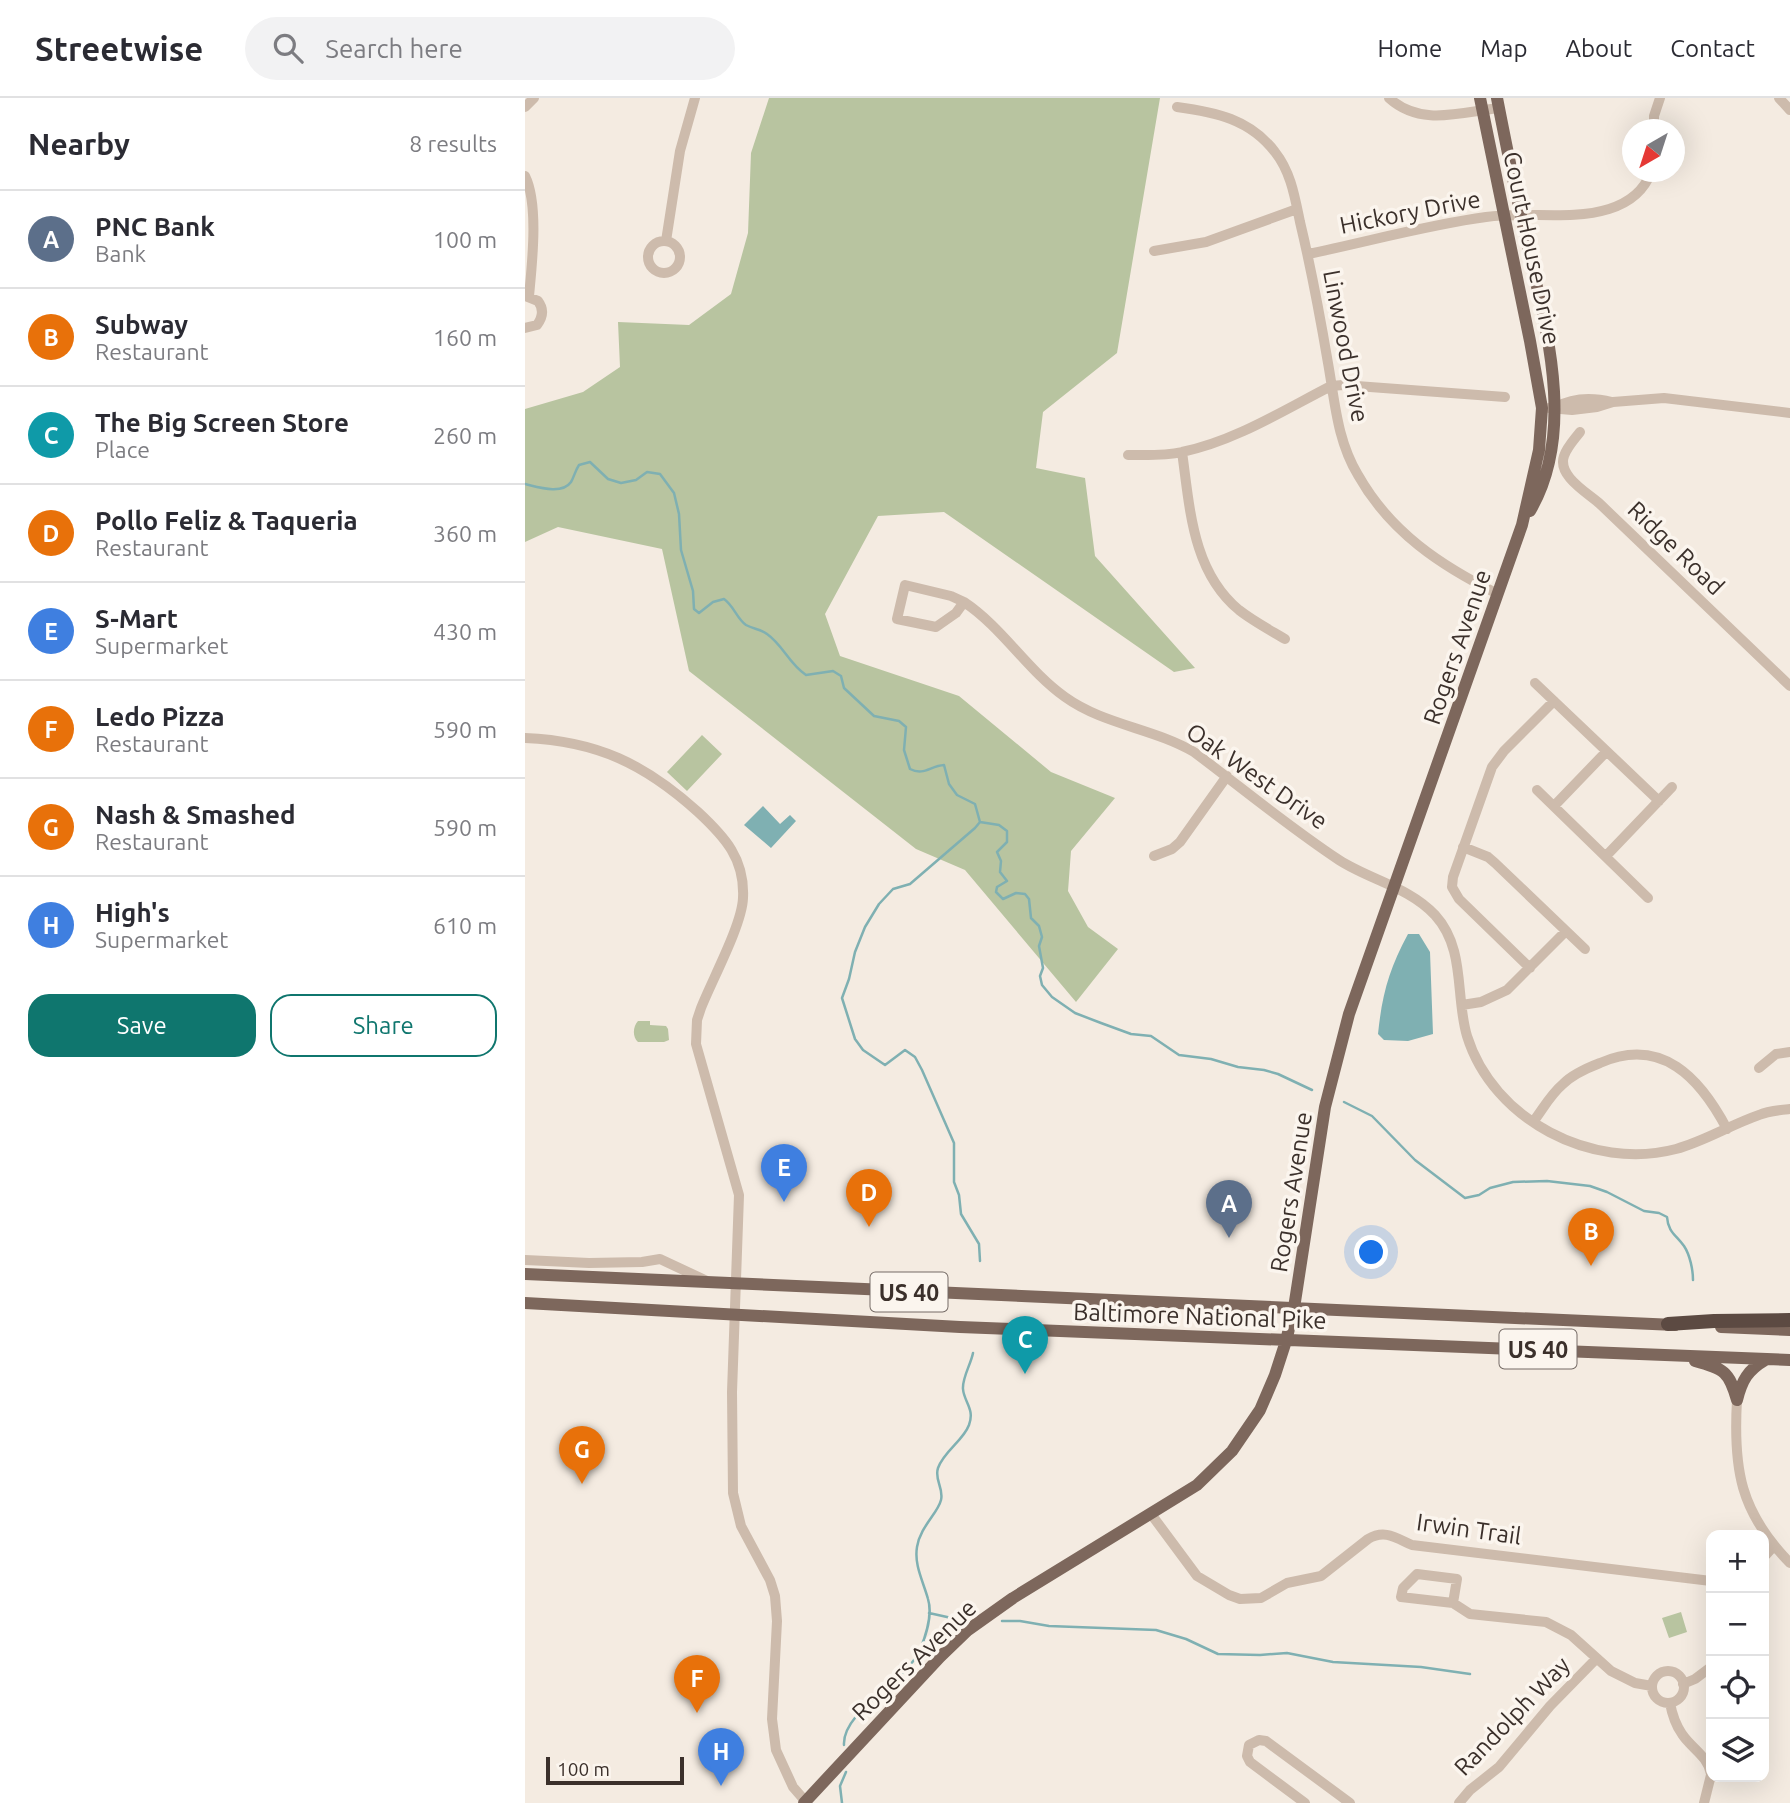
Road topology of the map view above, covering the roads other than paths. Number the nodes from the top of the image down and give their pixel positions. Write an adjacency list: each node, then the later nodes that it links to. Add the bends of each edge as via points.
1 (534, 98): 8 (street)
2 (695, 98): 17 (street, via 680,151)
3 (1389, 98): 7 (street, via 1433,116 1448,116)
4 (1660, 98): 11 (street)
5 (1779, 98): 10 (street)
6 (1498, 103): 7 (street); 16 (main road, Court House Drive)
7 (1481, 104): 15 (main road, Court House Drive)
8 (525, 107)
9 (1177, 107): 14 (street, Linwood Drive, via 1231,118 1263,139 1283,165)
10 (1790, 110)
11 (1654, 119)
12 (525, 176): 20 (street, via 531,193 533,256)
13 (1646, 182): 16 (street, Hickory Drive, via 1634,197 1595,213)
14 (1297, 209): 18 (street, via 1206,242); 19 (street, Linwood Drive)
15 (1504, 215): 16 (street, Hickory Drive); 19 (street, Hickory Drive); 24 (main road, Court House Drive)
16 (1521, 215): 25 (main road, Court House Drive, via 1546,334)
17 (666, 241)
18 (1154, 251)
19 (1308, 254): 22 (street, Linwood Drive)
20 (527, 296): 21 (street, via 541,305 542,316 537,325)
21 (525, 328)
22 (1331, 386): 23 (street); 28 (street, via 1244,430); 31 (street, Linwood Drive, via 1348,455 1382,509 1446,567)
23 (1505, 397)
24 (1542, 408): 25 (street); 30 (main road, Rogers Avenue, via 1539,450)
25 (1555, 408): 26 (street, via 1572,410 1664,398); 30 (main road, Rogers Avenue, via 1550,464)
26 (1790, 413)
27 (1580, 432): 35 (street, Ridge Road, via 1562,460 1569,477)
28 (1182, 452): 29 (street); 33 (street, via 1197,546 1213,581 1237,608)
29 (1128, 455)
30 (1522, 525): 31 (main road, Rogers Avenue)
31 (1498, 594): 47 (main road, Rogers Avenue)
32 (964, 602): 32 (street, Oak West Drive, via 956,614 936,627 897,619 905,586); 39 (street, Oak West Drive, via 988,619 1030,667 1066,698 1104,718 1178,743)
33 (1285, 639)
34 (1535, 683): 36 (street)
35 (1790, 687)
36 (1554, 701): 38 (street); 44 (street, via 1492,767)
37 (525, 738): 61 (street, via 584,745 645,770 712,825 738,860 743,887 739,918 695,1032 740,1195)
38 (1605, 752): 42 (street); 43 (street)
39 (1227, 776): 45 (street, via 1180,842); 47 (street, Oak West Drive, via 1338,859)
40 (1672, 787): 42 (street)
41 (1537, 790): 43 (street)
42 (1659, 801): 46 (street)
43 (1553, 806): 46 (street)
44 (1463, 847): 49 (street, via 1495,863); 51 (street, via 1453,877 1455,894)
45 (1154, 856)
46 (1606, 856): 48 (street)
47 (1396, 887): 52 (street, Oak West Drive, via 1436,916 1451,939); 63 (main road, Rogers Avenue, via 1349,1014 1331,1082)
48 (1648, 898)
49 (1566, 931): 50 (street); 51 (street)
50 (1585, 949)
51 (1529, 968): 52 (street, via 1507,990)
52 (1462, 1006): 56 (street, Oak West Drive, via 1478,1063 1499,1091)
53 (1790, 1052): 54 (street, via 1776,1054)
54 (1759, 1068)
55 (1790, 1109): 57 (street, Oak West Drive, via 1761,1114)
56 (1533, 1122): 57 (street, Oak West Drive, via 1579,1146 1626,1155 1675,1150); 57 (street, via 1571,1077 1605,1061 1639,1053 1677,1065 1716,1107)
57 (1727, 1129)
58 (525, 1260): 60 (street, via 660,1259)
59 (525, 1274): 60 (main road, Baltimore National Pike / US 40)
60 (708, 1282): 61 (main road, Baltimore National Pike / US 40)
61 (737, 1283): 63 (main road, Baltimore National Pike / US 40); 64 (street)
62 (525, 1303): 64 (main road, Baltimore National Pike / US 40)
63 (1294, 1308): 66 (main road, Baltimore National Pike / US 40); 68 (main road, Rogers Avenue)
64 (736, 1314): 68 (main road, Baltimore National Pike / US 40); 86 (street, via 733,1493 741,1526 775,1596 773,1733 779,1760)
65 (1790, 1320): 66 (highway)
66 (1668, 1324): 67 (main road, Baltimore National Pike / US 40)
67 (1790, 1330)
68 (1286, 1341): 69 (main road, Baltimore National Pike / US 40); 73 (main road, Rogers Avenue, via 1268,1394 1245,1434 1197,1485)
69 (1671, 1355): 70 (main road, Baltimore National Pike / US 40); 72 (main road, via 1720,1369 1732,1382)
70 (1767, 1359): 71 (main road, Baltimore National Pike / US 40); 72 (main road, via 1752,1367)
71 (1790, 1360)
72 (1737, 1400): 74 (street, via 1738,1473 1758,1524)
73 (1151, 1514): 77 (street, Irwin Trail, via 1197,1576 1241,1599 1261,1598 1287,1583 1321,1576 1368,1539 1385,1533 1412,1545); 86 (main road, Rogers Avenue, via 968,1630)
74 (1774, 1546): 75 (street); 76 (street)
75 (1769, 1552)
76 (1790, 1563)
77 (1706, 1580)
78 (1453, 1603): 78 (street, via 1427,1600 1401,1597 1417,1574 1457,1578); 79 (street, via 1470,1614 1546,1622 1571,1634)
79 (1596, 1659): 82 (street, via 1623,1678); 89 (street, Randolph Way, via 1499,1767)
80 (1706, 1671): 81 (street)
81 (1683, 1684): 82 (street, via 1677,1674 1665,1672 1656,1677); 83 (street, via 1680,1698)
82 (1653, 1686): 83 (street, via 1657,1698)
83 (1670, 1703): 84 (street, via 1683,1735)
84 (1706, 1760)
85 (1709, 1782): 90 (street)
86 (805, 1802)
87 (1305, 1803): 88 (street, via 1250,1762 1249,1745 1266,1741)
88 (1350, 1803)
89 (1459, 1803)
90 (1704, 1803)

